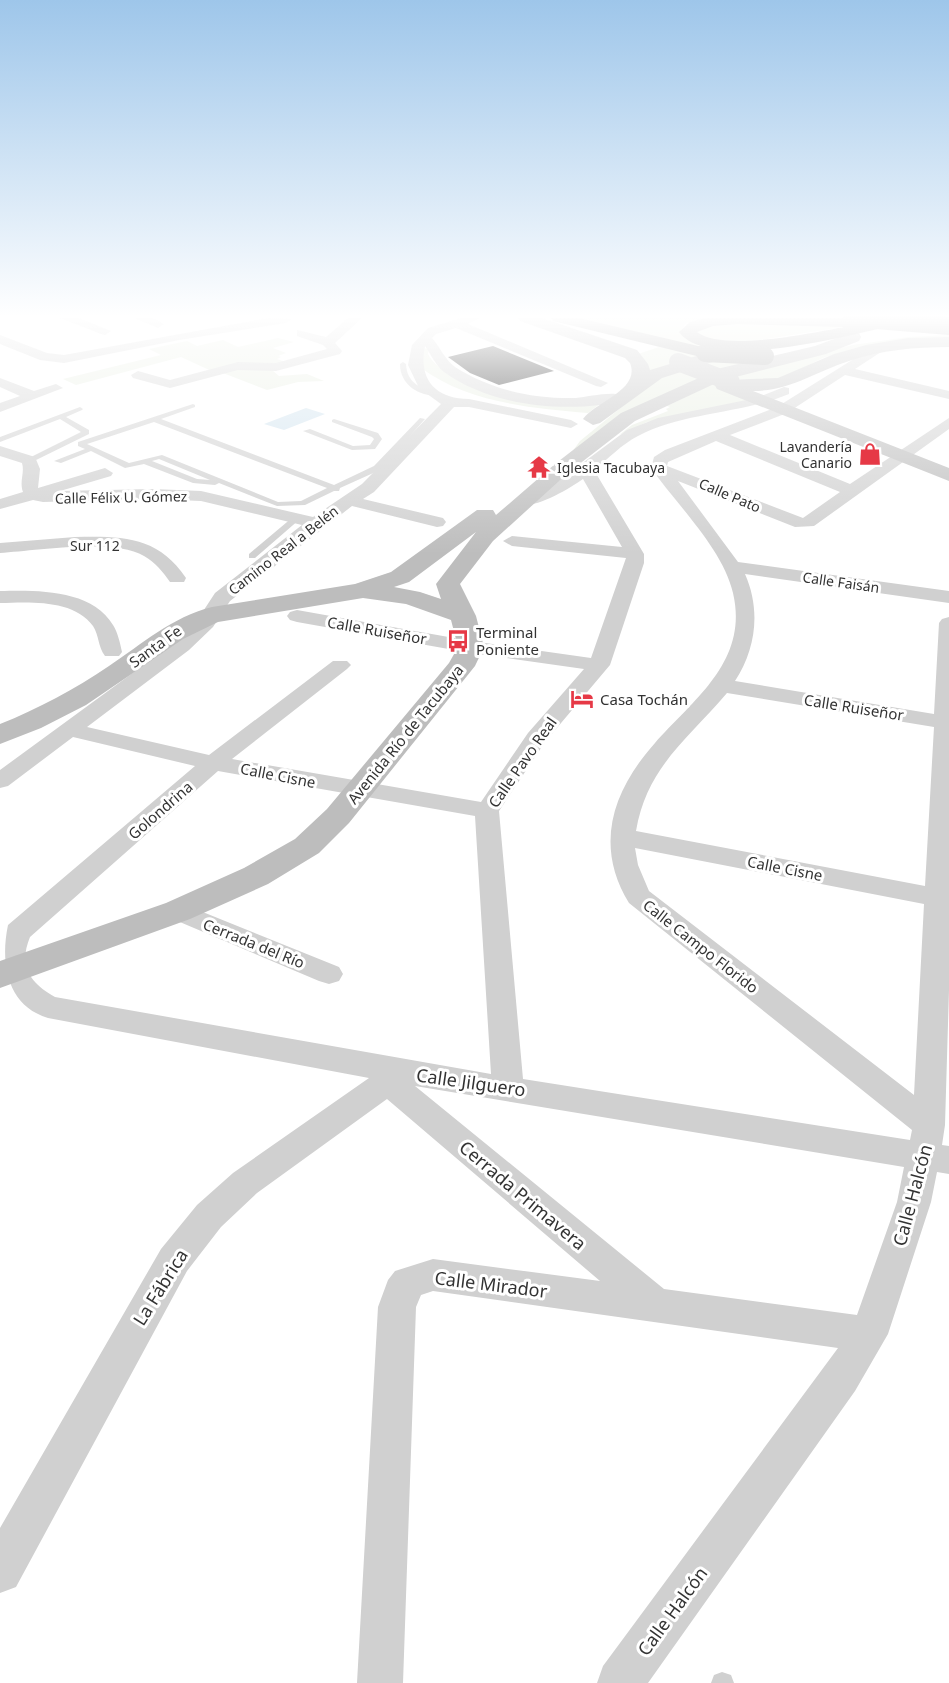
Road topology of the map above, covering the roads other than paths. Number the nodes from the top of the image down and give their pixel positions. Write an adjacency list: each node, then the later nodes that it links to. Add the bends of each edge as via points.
1 (32, 397): 14 (street)
2 (439, 397): 11 (lane)
3 (440, 397): 11 (street)
4 (526, 397): 5 (street, via 571,404)
5 (615, 397)
6 (622, 397): 50 (main road, via 585,425 527,481)
7 (673, 397): 40 (main road, via 628,417)
8 (751, 397): 12 (main road)
9 (770, 397): 12 (street)
10 (802, 397): 16 (street)
11 (444, 399): 22 (street); 29 (street, Camino Real a Belén)
12 (760, 401): 16 (main road); 34 (street, via 663,422 632,433)
13 (193, 406): 18 (lane)
14 (0, 408)
15 (80, 409): 17 (lane)
16 (782, 410): 24 (street); 30 (main road)
17 (61, 417): 25 (lane); 31 (lane, via 86,432)
18 (154, 419): 27 (lane, via 81,444); 39 (lane)
19 (422, 419): 29 (lane)
20 (334, 421): 26 (lane, via 378,437)
21 (949, 422): 30 (street)
22 (571, 424)
23 (307, 431): 26 (lane, via 352,448)
24 (718, 436): 33 (street, via 671,453 660,460); 37 (street)
25 (0, 440)
26 (372, 447): 29 (lane)
27 (92, 449): 32 (lane); 39 (lane, via 128,466 144,461 196,481 228,483 286,505)
28 (0, 451): 31 (street)
29 (399, 452): 39 (street, Camino Real a Belén, via 368,488)
30 (903, 457): 36 (main road); 37 (street)
31 (28, 460): 38 (street, via 32,464 27,483)
32 (58, 461)
33 (659, 468): 37 (street, Calle Pato, via 801,523); 49 (street, Calle Campo Florido)
34 (586, 470): 40 (street, via 563,486); 47 (street)
35 (105, 472): 38 (street)
36 (949, 475)
37 (852, 491)
38 (32, 494): 41 (street); 42 (street, Calle Félix U. Gómez, via 59,498 201,496)
39 (342, 494): 43 (street); 44 (street, Camino Real a Belén)
40 (524, 501): 52 (main road, via 484,536)
41 (0, 504)
42 (296, 519): 44 (street, Calle Félix U. Gómez); 48 (lane)
43 (437, 522)
44 (316, 523): 56 (street, Camino Real a Belén, via 222,597)
45 (512, 541): 47 (street)
46 (0, 548): 51 (street, Sur 112, via 134,546 157,557)
47 (634, 554): 62 (street, Calle Pavo Real, via 633,573)
48 (252, 556)
49 (732, 567): 55 (street, Calle Faisán); 63 (street, Calle Campo Florido, via 742,590 746,616 736,660)
50 (400, 577): 52 (main road, via 422,588); 53 (main road)
51 (177, 578)
52 (448, 584): 59 (main road)
53 (360, 591): 56 (main road, Santa Fe); 59 (main road, via 411,597)
54 (0, 597): 60 (street, via 56,600 93,613 103,625)
55 (949, 597)
56 (212, 615): 65 (street, Camino Real a Belén, via 182,646); 66 (main road, Santa Fe, via 177,629 92,690)
57 (297, 616): 59 (street, Calle Ruiseñor)
58 (949, 623): 64 (street, Calle Halcón)
59 (467, 632): 62 (street, Calle Ruiseñor); 69 (main road, Avenida Río de Tacubaya, via 461,666)
60 (112, 652)
61 (340, 665): 67 (street, Golondrina)
62 (599, 665): 70 (street, Calle Pavo Real, via 536,738)
63 (723, 686): 64 (street, Calle Ruiseñor); 71 (street, Calle Campo Florido, via 650,764 636,789)
64 (946, 722): 72 (street, Calle Halcón)
65 (71, 730): 67 (street, Calle Cisne); 68 (street, Camino Real a Belén)
66 (0, 735)
67 (213, 763): 69 (street, Calle Cisne); 75 (street, Golondrina, via 18,932 8,945)
68 (0, 781)
69 (359, 791): 70 (street, Calle Cisne); 73 (main road, Avenida Río de Tacubaya, via 307,846 256,876)
70 (487, 811): 77 (street, Calle Pavo Real)
71 (621, 836): 72 (street, Calle Cisne); 78 (street, Calle Campo Florido, via 627,880 639,897)
72 (944, 899): 78 (street, Calle Halcón)
73 (178, 911): 74 (street, Cerrada del Río); 75 (main road, Avenida Río de Tacubaya)
74 (329, 974)
75 (3, 975): 76 (street, Calle Jilguero, via 24,994 48,1007)
76 (395, 1077): 77 (street, Calle Jilguero); 79 (street, Cerrada Primavera); 81 (street, La Fábrica, via 245,1184 202,1224 174,1260 139,1320)
77 (508, 1087): 78 (street, Calle Jilguero)
78 (934, 1147): 80 (street, Calle Halcón)
79 (658, 1308): 80 (street, Calle Mirador); 82 (street, Calle Mirador, via 434,1275 408,1282 400,1292)
80 (869, 1334): 83 (street, Calle Halcón, via 842,1378)
81 (0, 1571)
82 (380, 1683)
83 (620, 1683)

